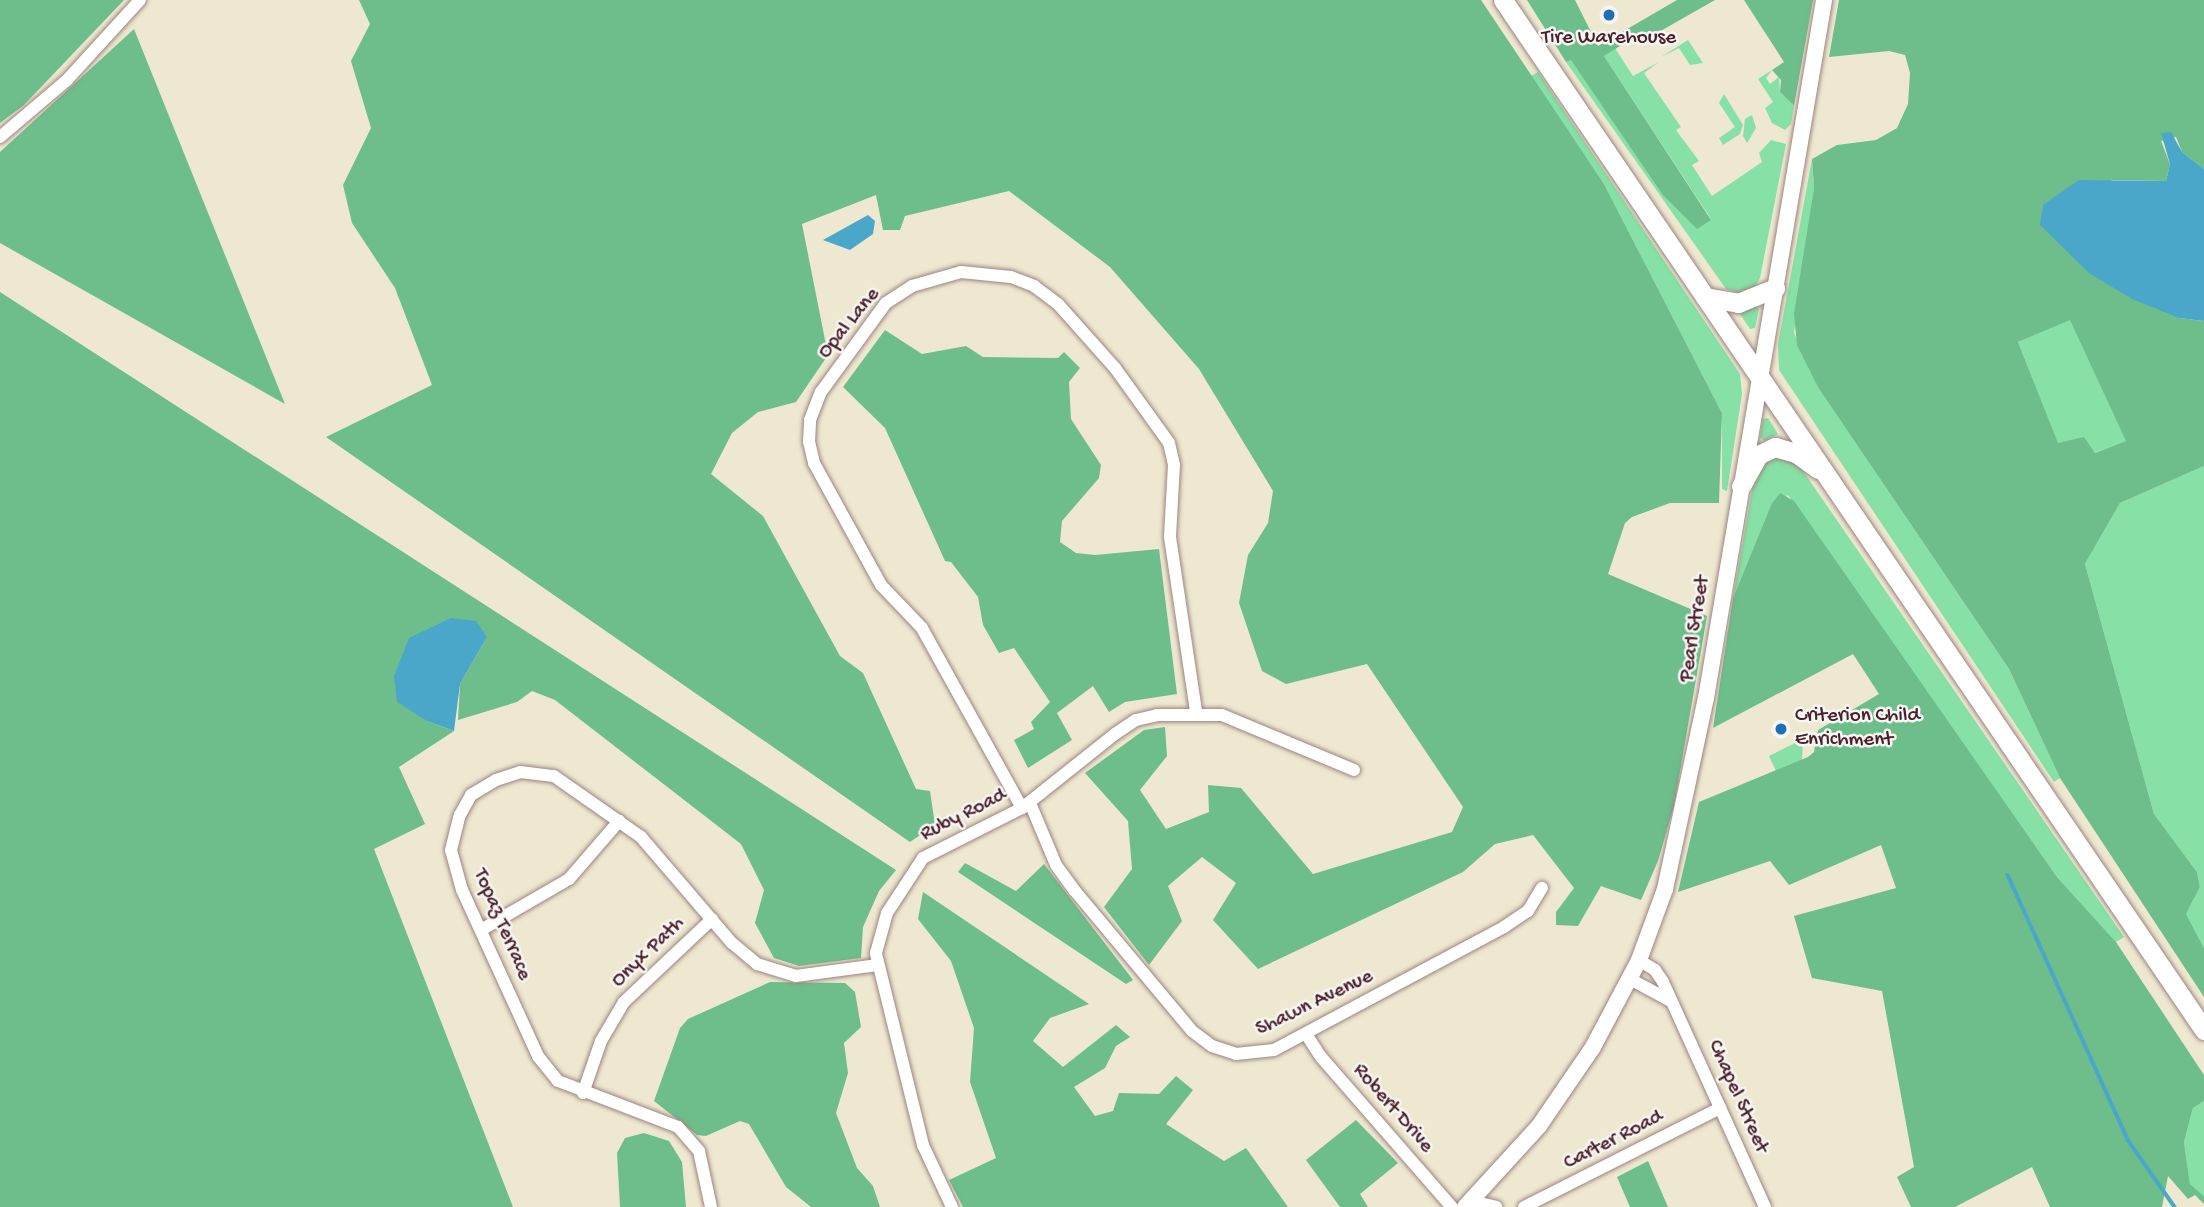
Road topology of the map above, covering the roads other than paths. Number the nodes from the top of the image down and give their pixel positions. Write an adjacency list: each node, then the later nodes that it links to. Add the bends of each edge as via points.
1 (140, 0): 4 (street, via 79,69)
2 (1503, 0): 6 (highway)
3 (1824, 0): 5 (main road, Pearl Street)
4 (0, 137)
5 (1775, 288): 6 (highway, via 1738,303); 7 (main road, Pearl Street)
6 (1705, 297): 7 (highway)
7 (1759, 375): 8 (highway); 9 (main road, Pearl Street)
8 (1829, 477): 9 (highway, via 1796,453 1775,447 1758,454); 21 (highway)
9 (1741, 486): 17 (main road, Pearl Street, via 1688,798 1665,889)
10 (1196, 712): 11 (street, Ruby Road, via 1222,715); 12 (street, Ruby Road, via 1136,720); 12 (street, Opal Lane, via 1170,537 1174,465 1169,443 1115,368 1058,304 1034,286 1011,277 961,272 912,286 886,303 816,399 810,420 811,453 881,585 922,628)
11 (1354, 770)
12 (1026, 806): 18 (street, Ruby Road, via 923,858 883,921 876,943); 22 (street, Shawn Avenue, via 1075,891 1201,1040 1224,1051 1249,1055 1274,1050)
13 (619, 821): 15 (street, Topaz Terrace, via 641,837); 16 (street, via 569,879); 16 (street, Topaz Terrace, via 554,776 520,772 471,795 451,849 462,890)
14 (1542, 888): 22 (street, Shawn Avenue, via 1517,920)
15 (712, 919): 18 (street, Topaz Terrace, via 757,964 783,974 823,975); 23 (street, Onyx Path, via 624,1002 601,1041)
16 (481, 930): 23 (street, Topaz Terrace, via 538,1056 558,1081)
17 (1639, 960): 19 (main road, Pearl Street); 20 (street, Chapel Street, via 1655,970)
18 (877, 965): 27 (street, Ruby Road, via 923,1145)
19 (1630, 979): 20 (street); 25 (main road, Pearl Street, via 1558,1101 1520,1151)
20 (1672, 1003): 24 (street, Chapel Street)
21 (2204, 1030)
22 (1306, 1034): 28 (street, Robert Drive)
23 (583, 1093): 26 (street, Topaz Terrace, via 678,1127 699,1151)
24 (1720, 1108): 30 (street, Carter Road); 31 (street, Chapel Street)
25 (1468, 1204): 29 (street)
26 (711, 1207)
27 (952, 1207)
28 (1452, 1207)
29 (1496, 1207)
30 (1524, 1207)
31 (1765, 1207)

